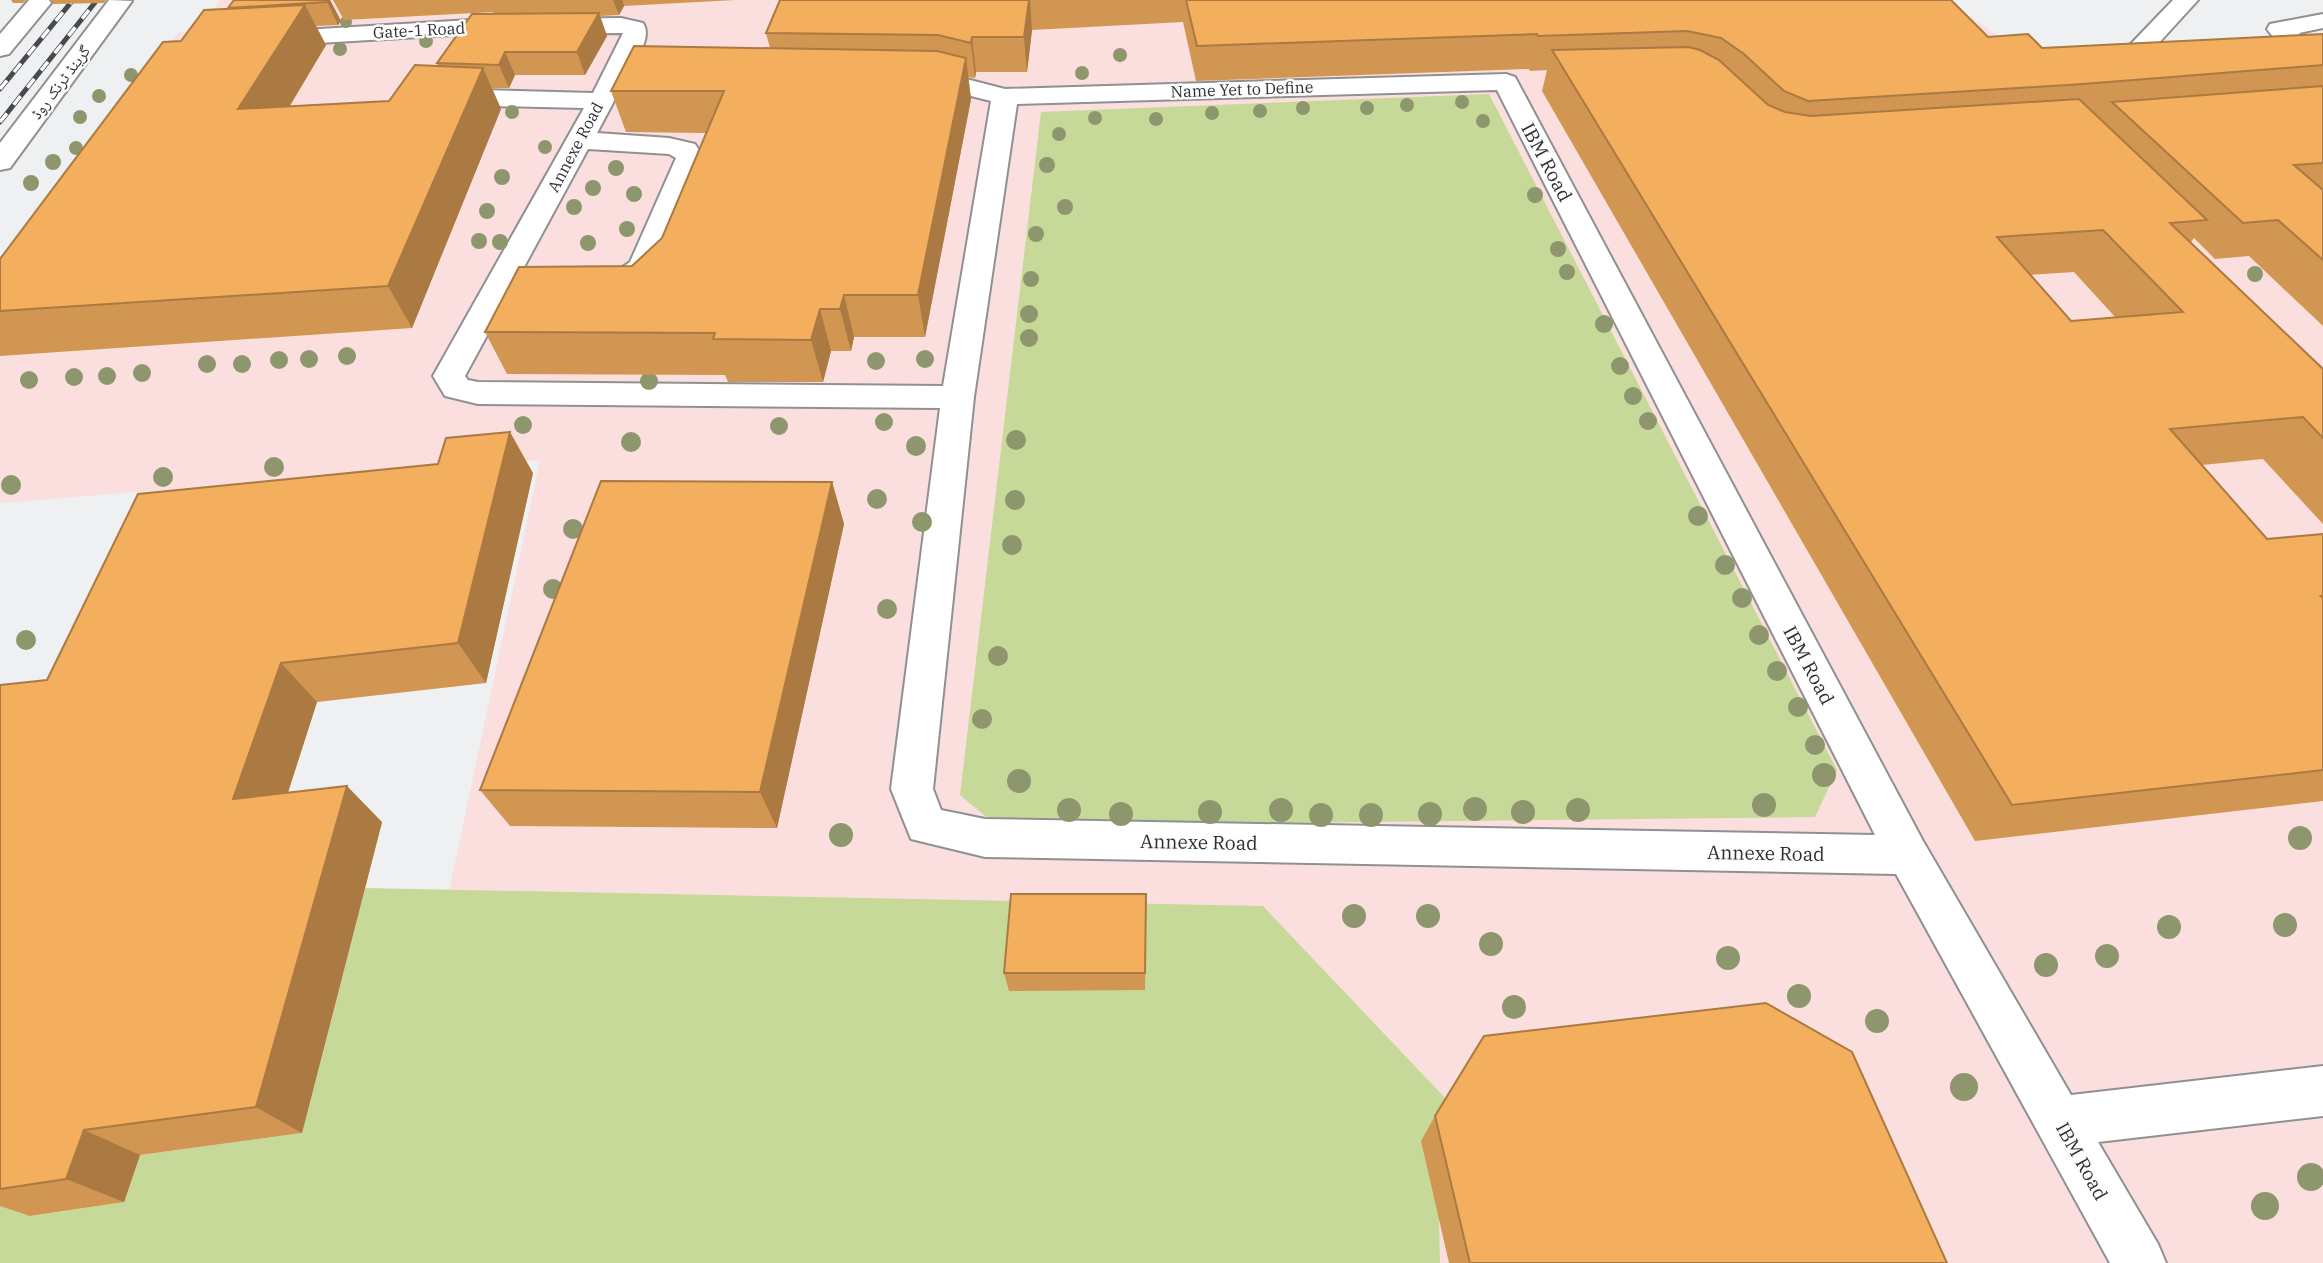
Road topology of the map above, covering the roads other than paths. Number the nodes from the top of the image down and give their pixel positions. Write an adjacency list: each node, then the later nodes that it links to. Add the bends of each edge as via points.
1 (2186, 0): 9 (main road)
2 (120, 1): 16 (main road, گرینڈ ٹرنک روڈ)
3 (39, 3): 8 (main road)
4 (2323, 22): 7 (main road, via 2279,29)
5 (470, 27): 6 (main road, Gate-1 Road); 13 (main road, Gate-1 Road, via 634,28 635,35); 13 (main road, via 427,94 444,97)
6 (248, 40)
7 (2302, 46)
8 (0, 49)
9 (2137, 52)
10 (697, 77): 13 (main road)
11 (888, 80): 14 (main road, via 943,81)
12 (1506, 82): 14 (main road, Name Yet to Define); 19 (main road, IBM Road)
13 (607, 88): 15 (main road, Annexe Road)
14 (1005, 97): 18 (main road, Annexe Road)
15 (579, 141): 17 (main road, via 669,146 685,150 690,158 643,267 628,279); 18 (main road, Annexe Road, via 511,290 449,376 457,388 478,393)
16 (0, 162)
17 (592, 286)
18 (958, 397): 19 (main road, Annexe Road, via 912,789 926,826 985,838)
19 (1908, 855): 21 (main road, IBM Road)
20 (2323, 1091): 21 (main road)
21 (2060, 1121): 22 (main road, IBM Road)
22 (2139, 1263)

